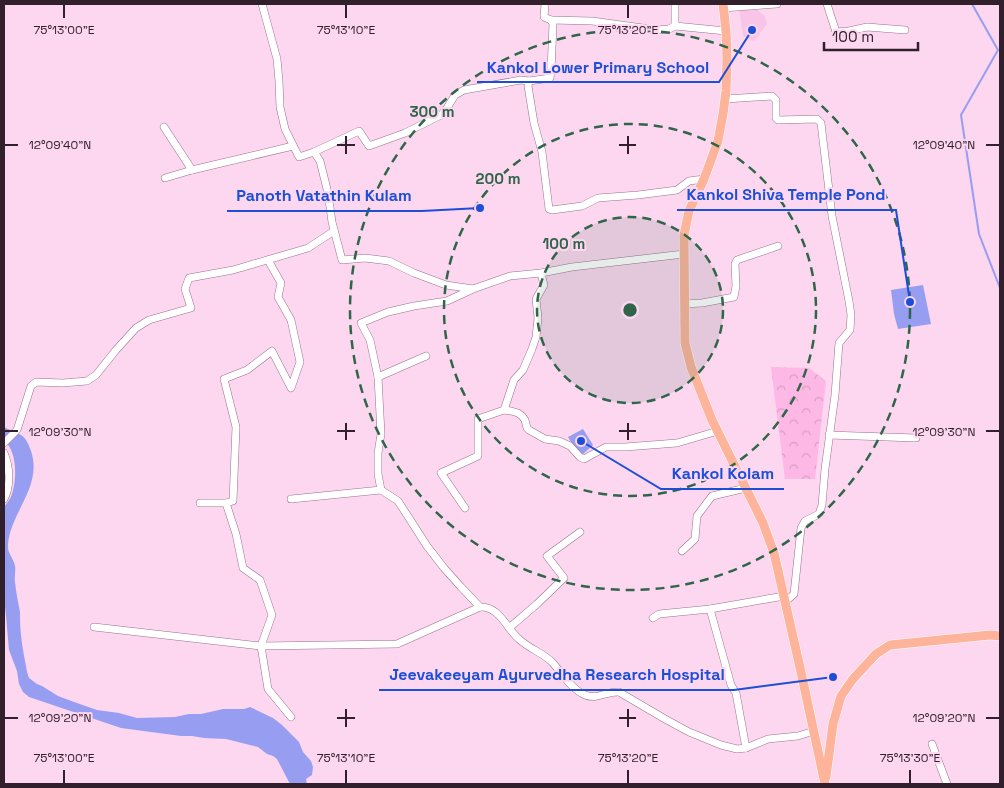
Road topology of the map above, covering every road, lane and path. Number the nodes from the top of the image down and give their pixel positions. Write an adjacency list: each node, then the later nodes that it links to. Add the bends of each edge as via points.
1 (262, 4): 14 (street, via 277,59 280,107)
2 (545, 4): 7 (street, via 544,17)
3 (675, 4): 8 (street)
4 (777, 4): 6 (street)
5 (827, 4): 9 (street, via 836,32 868,27)
6 (723, 6): 10 (main road)
7 (552, 20): 8 (street, via 592,21 657,30 669,30); 11 (street, via 550,78)
8 (675, 26): 10 (street)
9 (905, 30)
10 (726, 31): 12 (main road)
11 (529, 81): 15 (street, via 464,90 455,95 441,114 405,133 369,146 359,131); 18 (street, via 528,94 542,152 549,209 582,206 598,198 677,190 689,181)
12 (725, 99): 18 (main road, via 718,141); 30 (street, via 772,96 778,120 817,120 822,123 832,216 850,315 850,330 840,343)
13 (164, 127): 16 (street)
14 (293, 146): 15 (street, via 299,157); 16 (street)
15 (314, 152): 19 (street, via 320,161)
16 (192, 170): 17 (street)
17 (165, 178)
18 (704, 179): 21 (main road, via 687,217)
19 (334, 231): 22 (street, via 308,248); 24 (street, via 342,260 389,261 446,285)
20 (778, 246): 25 (street, via 736,260 734,297)
21 (684, 254): 23 (street); 25 (main road)
22 (268, 260): 32 (street, via 188,278 186,290 192,308 149,320 136,328 87,381 36,382 31,386 17,430); 39 (street, via 281,283 278,297 291,320 300,362 291,388 272,351 247,370 224,379 236,427 233,501)
23 (541, 273): 24 (street, via 510,276); 28 (street, via 544,285 536,298 536,337 523,370 514,380)
24 (473, 289): 27 (street, via 447,301 388,312 361,323 370,340)
25 (684, 304): 29 (main road, via 685,343 691,367)
26 (426, 356): 27 (street)
27 (378, 376): 35 (street, via 381,434 378,474)
28 (504, 410): 29 (street, via 518,413 529,430 545,439 570,446 584,459 606,447 677,443); 40 (street, via 478,419 478,456 441,473)
29 (718, 431): 34 (main road)
30 (829, 435): 31 (street); 43 (street, via 822,505 819,514 805,521 801,528 794,594)
31 (916, 438)
32 (4, 443)
33 (4, 454): 36 (street, via 8,462 9,484)
34 (746, 488): 42 (street, via 712,496 697,516 695,539); 43 (main road, via 763,522)
35 (381, 490): 37 (street); 44 (street, via 398,501 444,568)
36 (4, 499)
37 (291, 499)
38 (200, 502): 39 (street)
39 (226, 502): 50 (street, via 242,568 260,580 272,615)
40 (465, 508)
41 (580, 532): 48 (street, via 547,556 564,578)
42 (682, 551)
43 (785, 599): 45 (street); 52 (main road)
44 (480, 607): 48 (street, via 485,606 497,613); 50 (street, via 397,644)
45 (710, 609): 46 (street, via 659,614); 54 (street, via 736,693)
46 (653, 618)
47 (94, 627): 50 (street)
48 (509, 628): 54 (street, via 520,640 551,661 577,691 593,697 619,692 688,732 721,745)
49 (1000, 636): 55 (main road, via 890,644 876,654 841,696 833,724)
50 (261, 646): 51 (street, via 268,689)
51 (291, 717)
52 (814, 731): 54 (street, via 768,739); 55 (main road)
53 (932, 744): 56 (street)
54 (746, 748)
55 (825, 784)
56 (947, 784)

